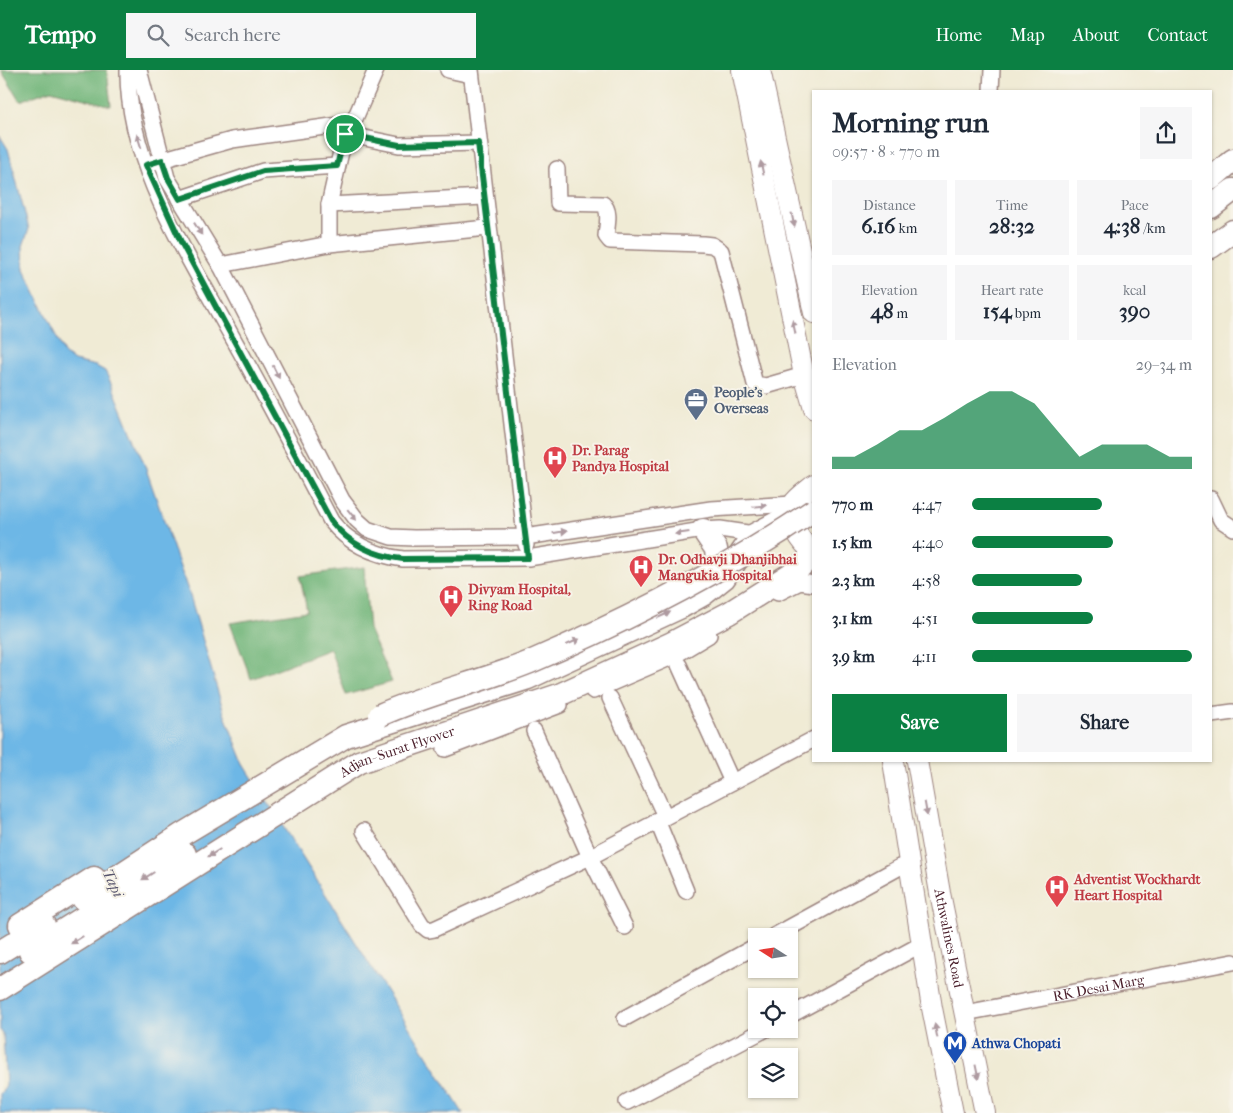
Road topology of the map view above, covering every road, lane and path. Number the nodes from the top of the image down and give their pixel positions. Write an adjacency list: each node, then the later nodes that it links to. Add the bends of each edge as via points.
1 (128, 70): 14 (street, one-way to 1, via 134,128)
2 (139, 70): 12 (street)
3 (376, 70): 10 (street)
4 (448, 70): 8 (street)
5 (742, 70): 31 (main road, one-way to 5)
6 (760, 70): 30 (main road, one-way to 30)
7 (992, 70): 9 (street)
8 (471, 73): 11 (street)
9 (991, 90)
10 (349, 129): 11 (street, via 399,145); 12 (street, via 232,140); 15 (street)
11 (478, 143): 19 (street)
12 (162, 160): 14 (street); 20 (street)
13 (1233, 160): 17 (highway)
14 (146, 165): 41 (street, via 181,242 331,521 342,535 382,556 403,559)
15 (337, 166): 20 (street, via 263,171); 22 (street)
16 (557, 169): 31 (street, via 558,203 602,204 608,213 606,236 610,241 703,244 720,250 755,384 766,386)
17 (1212, 178)
18 (1233, 190): 23 (highway)
19 (484, 196): 22 (street); 25 (street)
20 (180, 199): 29 (street, one-way to 29)
21 (1233, 201): 24 (highway)
22 (329, 205): 27 (street)
23 (1212, 206)
24 (1212, 216)
25 (487, 228): 27 (street); 39 (street)
26 (1233, 231): 28 (highway)
27 (329, 244): 29 (street)
28 (1212, 246)
29 (221, 265): 39 (street, one-way to 39, via 342,500 367,529 391,537)
30 (812, 304)
31 (804, 376): 32 (main road)
32 (812, 402)
33 (812, 488): 35 (main road)
34 (1212, 501): 36 (street)
35 (799, 510): 38 (highway); 39 (street, one-way to 35, via 712,509); 40 (main road); 62 (highway, one-way to 35, bridge, via 322,733 486,678 582,638 688,586 778,534)
36 (1222, 524)
37 (703, 530): 38 (street, via 720,529); 41 (street, one-way to 41); 43 (highway, via 716,549 718,560 714,582)
38 (754, 535): 40 (street); 43 (highway, via 724,578)
39 (525, 537): 41 (street)
40 (808, 547): 51 (highway, via 780,570 700,615 552,687 351,752); 68 (highway, Adjan- Surat Flyover, one-way to 68, via 797,570 663,648 559,695 359,762)
41 (528, 558)
42 (812, 584): 50 (street, via 792,585 674,656 521,721)
43 (704, 594): 51 (highway, one-way to 43, via 357,732 528,678)
44 (679, 665): 54 (street)
45 (610, 698): 55 (street)
46 (1233, 712): 47 (street)
47 (1212, 716)
48 (534, 731): 57 (street)
49 (812, 740): 54 (street)
50 (445, 749)
51 (339, 750): 65 (highway, via 181,835); 67 (highway, one-way to 67)
52 (893, 762): 58 (main road, Athwalines Road)
53 (917, 762): 70 (main road, Athwalines Road, one-way to 70)
54 (732, 782): 55 (street)
55 (661, 818): 57 (street); 59 (street)
56 (364, 830): 57 (street, via 428,930)
57 (590, 857): 60 (street)
58 (909, 862): 61 (street); 63 (main road, Athwalines Road)
59 (686, 891)
60 (625, 927)
61 (789, 928)
62 (0, 938)
63 (922, 944): 69 (street); 74 (main road, Athwalines Road, one-way to 63)
64 (748, 950): 71 (street)
65 (0, 952)
66 (1233, 962): 70 (street, RK Desai Marg)
67 (0, 971)
68 (0, 989)
69 (798, 1011)
70 (965, 1013): 75 (main road, Athwalines Road, one-way to 75)
71 (625, 1018)
72 (749, 1038): 73 (street)
73 (627, 1102)
74 (953, 1113)
75 (985, 1113)

